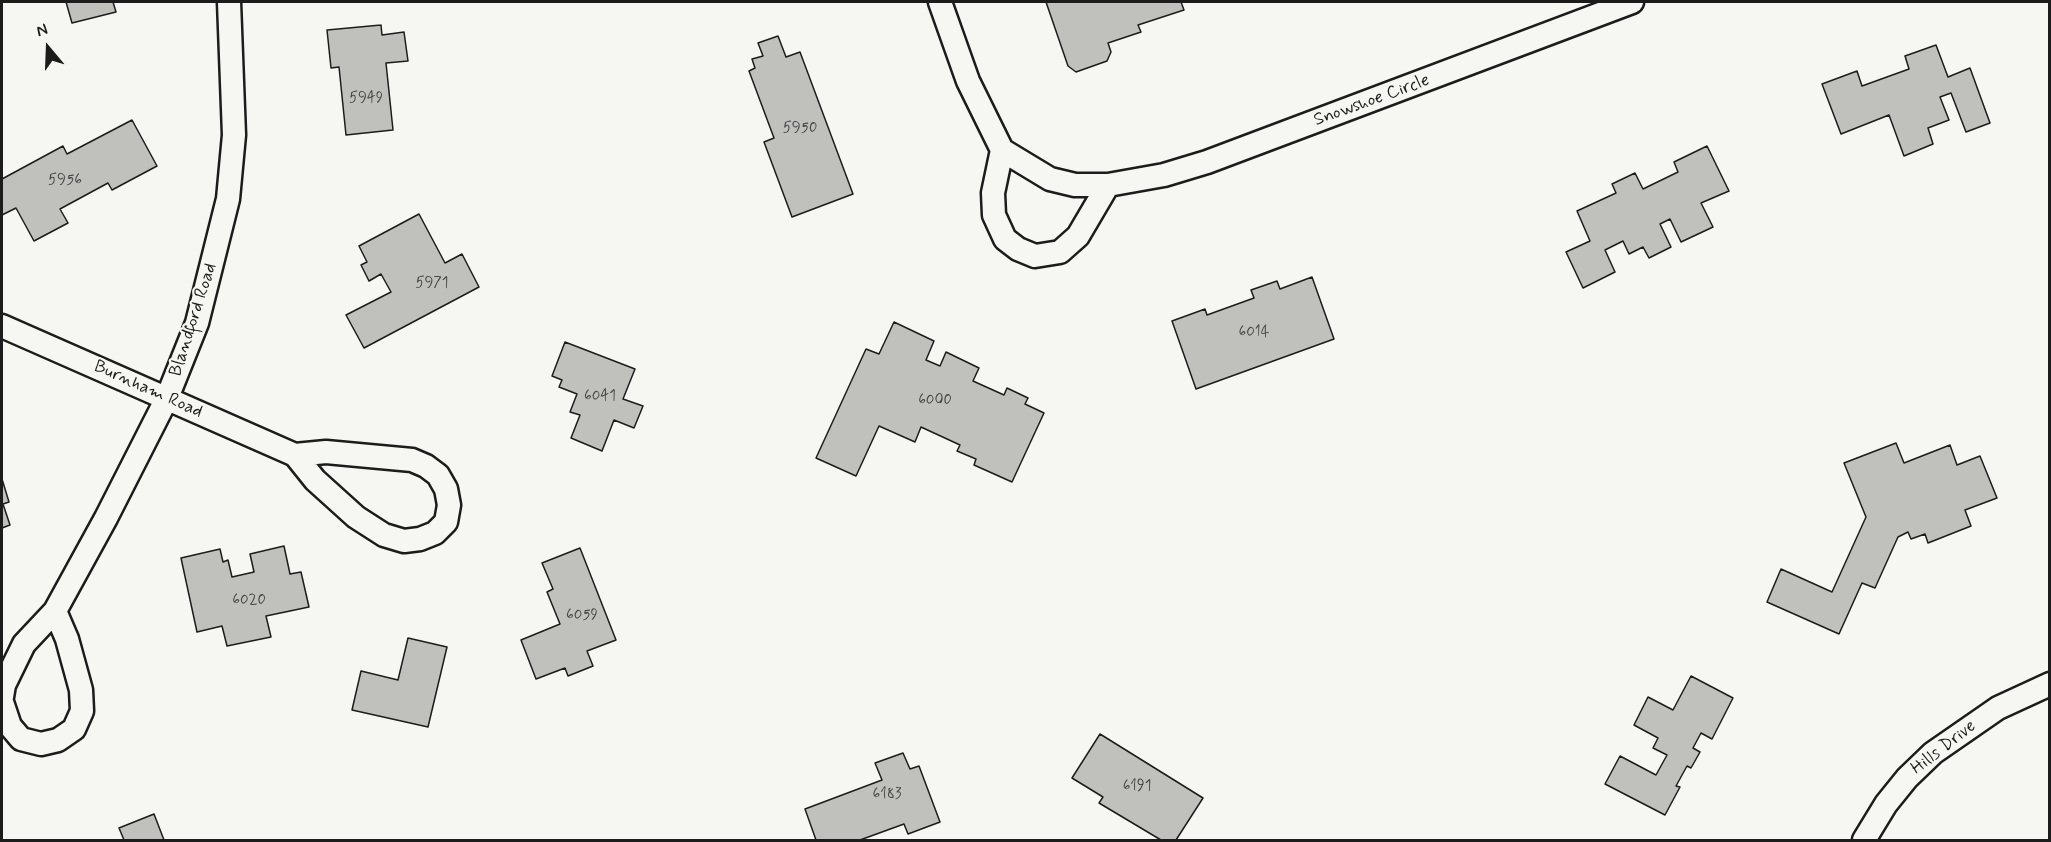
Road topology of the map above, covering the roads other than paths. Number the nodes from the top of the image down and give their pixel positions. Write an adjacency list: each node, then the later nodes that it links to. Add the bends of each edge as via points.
1 (229, 2): 7 (street, Blandford Road, via 234,135 228,199 197,323)
2 (940, 2): 4 (street, via 968,81)
3 (1632, 2): 5 (street, Snowshoe Circle, via 1207,162)
4 (1002, 150): 5 (street, Snowshoe Circle, via 1050,179 1075,185); 5 (street, via 993,193 994,215 1005,239 1035,256 1060,252 1078,236)
5 (1108, 185)
6 (2, 326): 7 (street, Burnham Road)
7 (167, 398): 8 (street, Burnham Road); 9 (street, Blandford Road)
8 (295, 455): 8 (street, via 315,480 356,518 384,535 404,541 420,539 435,533 446,522 446,489 438,475 426,466 412,460 326,452)
9 (55, 611): 11 (street, Blandford Road, via 24,644); 12 (street, via 81,690 82,711 74,729 58,740 41,744 21,739 10,726)
10 (2049, 684): 13 (street, Hills Drive, via 1998,708 1933,753 1886,804)
11 (2, 697)
12 (2, 702)
13 (1864, 840)

